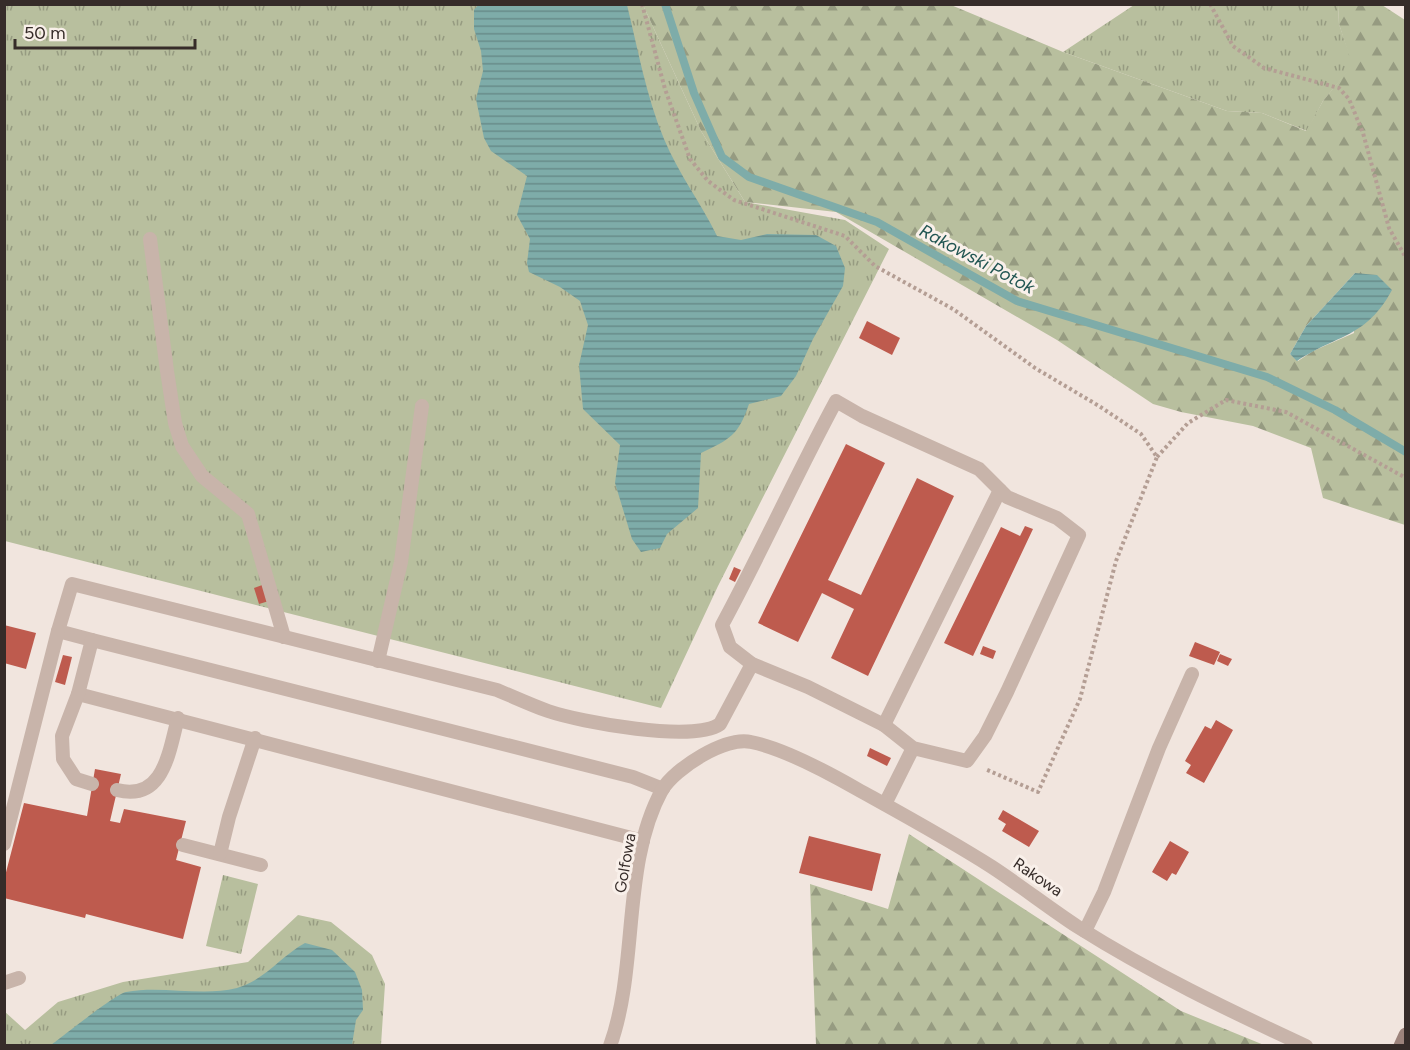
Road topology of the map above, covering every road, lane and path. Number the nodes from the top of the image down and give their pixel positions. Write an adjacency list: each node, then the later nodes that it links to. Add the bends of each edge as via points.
1 (642, 4): 5 (path, via 665,89 690,159 708,181 734,200 845,236)
2 (1210, 4): 4 (path, via 1233,46 1264,68 1340,88 1349,99 1363,133 1389,228)
3 (150, 239): 11 (lane, via 170,392 182,446 202,476 248,514)
4 (1406, 258)
5 (875, 266)
6 (422, 406): 13 (lane, via 401,562)
7 (1157, 457): 8 (path, via 1188,423 1227,400 1286,412)
8 (1406, 478)
9 (1000, 490): 14 (lane, via 979,469 836,401 722,625 730,647); 18 (lane); 21 (lane, via 1007,497 1057,518 1079,535 999,710 967,761)
10 (58, 631): 11 (lane, via 72,584); 12 (lane); 27 (lane)
11 (284, 637): 13 (lane)
12 (92, 640): 16 (lane); 23 (lane, via 621,774)
13 (378, 661): 14 (lane, via 497,690 578,719 683,732 712,730 720,724)
14 (752, 663): 18 (lane)
15 (1192, 674): 31 (lane)
16 (78, 694): 17 (lane); 22 (lane, via 62,736 63,759 76,779)
17 (178, 718): 19 (lane); 24 (lane, via 164,770 150,787 130,794)
18 (884, 725): 21 (lane)
19 (255, 738): 26 (lane); 29 (lane)
20 (749, 741): 23 (lane, Golfowa, via 714,749 681,768); 25 (lane, Rakowa, via 819,768)
21 (913, 748): 25 (lane)
22 (92, 784)
23 (663, 789): 26 (lane, Golfowa)
24 (117, 790)
25 (885, 804): 31 (lane, Rakowa, via 994,868)
26 (643, 842): 35 (lane, Golfowa)
27 (4, 844)
28 (183, 844): 29 (lane)
29 (220, 854): 30 (lane)
30 (261, 865)
31 (1085, 931): 36 (lane, Rakowa, via 1210,1003)
32 (19, 978): 33 (lane)
33 (4, 983)
34 (1406, 1035): 37 (street)
35 (610, 1046)
36 (1306, 1046)
37 (1401, 1046)

